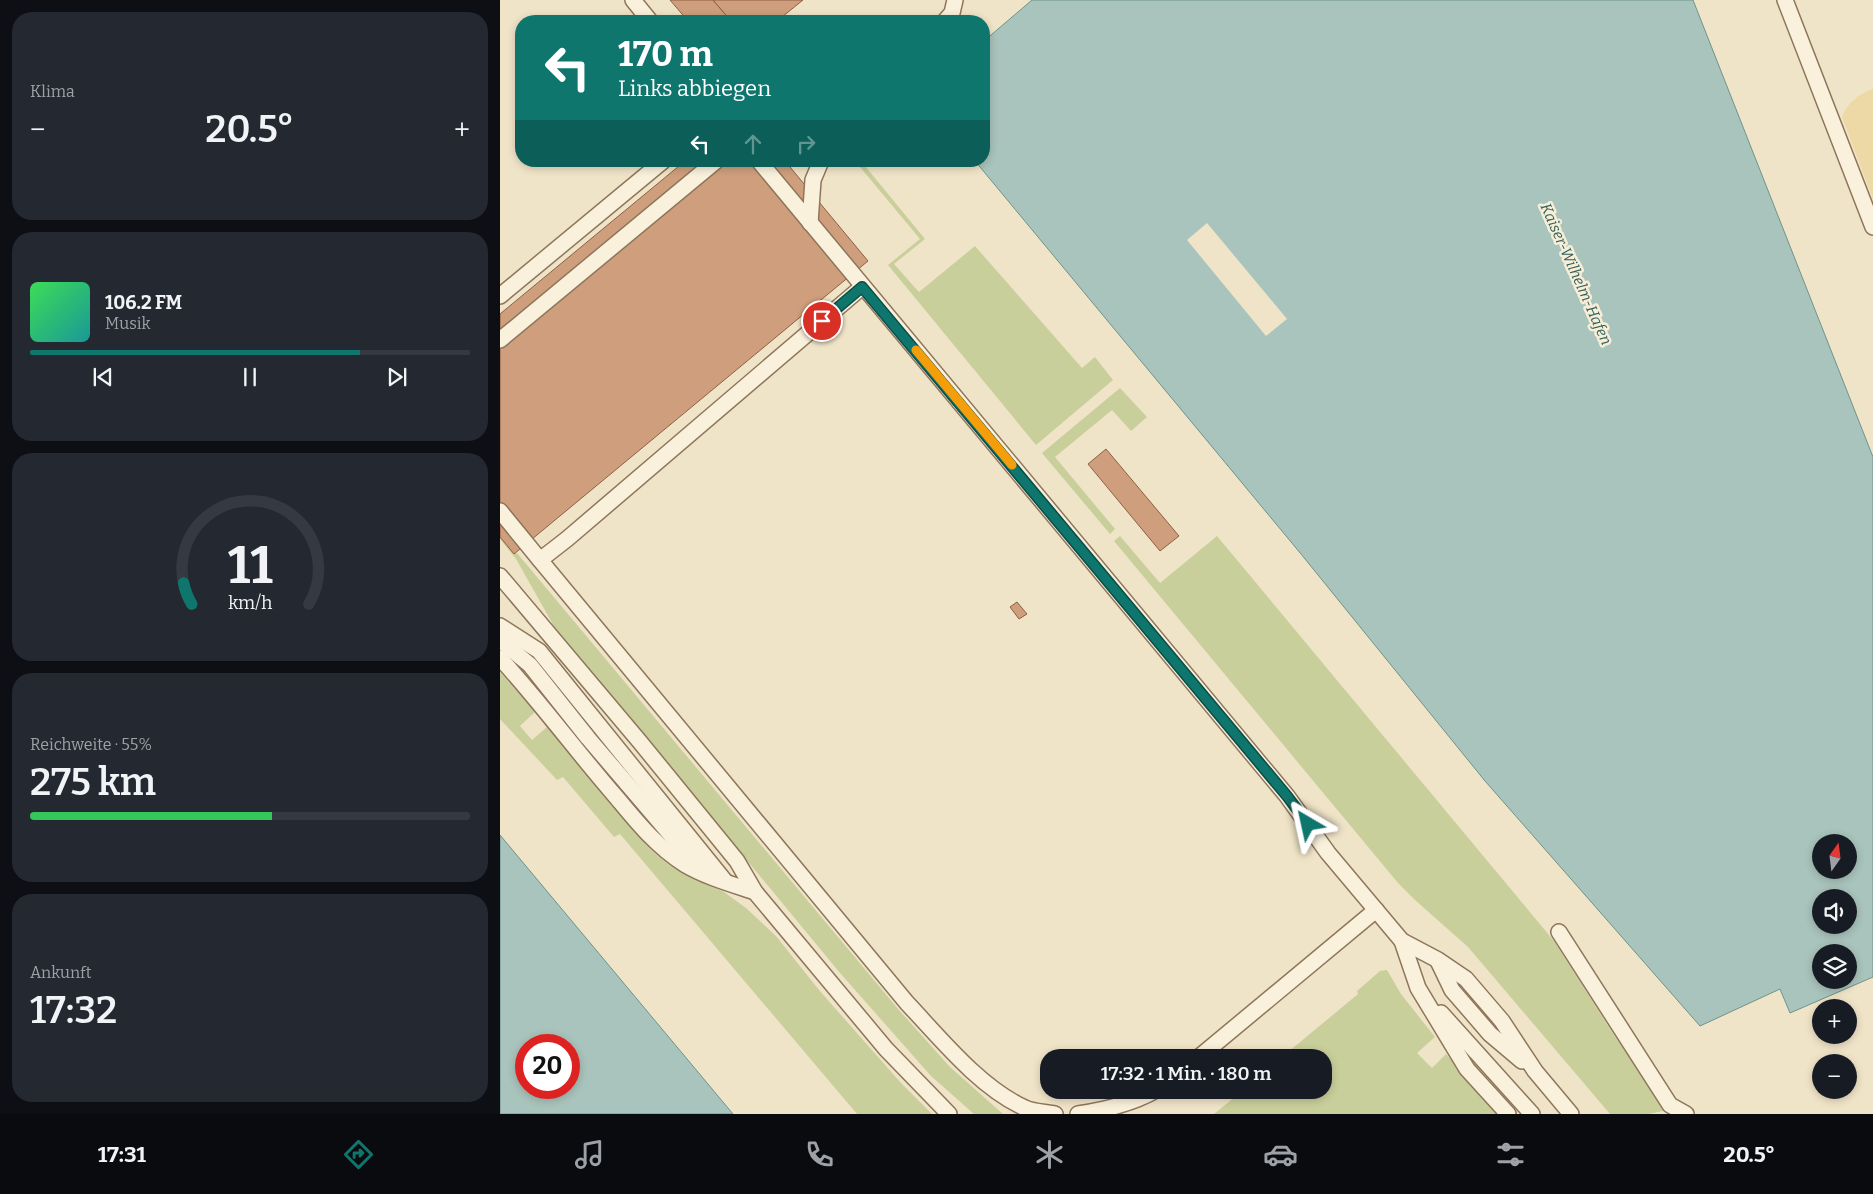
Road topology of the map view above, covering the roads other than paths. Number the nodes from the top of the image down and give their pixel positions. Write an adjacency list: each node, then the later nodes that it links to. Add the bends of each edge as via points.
1 (633, 0): 4 (lane)
2 (955, 0): 5 (lane)
3 (1785, 0): 11 (lane)
4 (645, 15)
5 (950, 15)
6 (657, 167): 13 (lane)
7 (709, 167): 14 (lane)
8 (764, 167): 10 (lane)
9 (818, 167): 10 (lane, via 813,180)
10 (810, 222): 12 (lane)
11 (1873, 227)
12 (862, 287): 16 (lane); 24 (lane, via 1287,796 1328,853)
13 (500, 296)
14 (500, 340)
15 (500, 511): 16 (lane)
16 (540, 560): 31 (lane, via 907,1003 970,1069 996,1090 1026,1108)
17 (501, 576): 23 (lane, via 731,854)
18 (500, 626): 22 (lane, via 538,652)
19 (500, 640): 21 (lane, via 530,665)
20 (500, 658): 21 (lane, via 647,833 667,852)
21 (703, 873): 22 (lane)
22 (726, 882): 23 (lane)
23 (754, 892): 30 (lane, via 886,1050)
24 (1376, 910): 26 (lane); 28 (lane)
25 (1560, 932): 36 (lane, via 1670,1105)
26 (1402, 941): 27 (lane); 35 (lane, via 1466,979 1502,1022 1535,1071)
27 (1418, 988): 33 (lane, via 1467,1069); 34 (lane)
28 (1209, 1049)
29 (1138, 1099): 32 (lane, via 1110,1109)
30 (950, 1114)
31 (1055, 1114)
32 (1078, 1114)
33 (1508, 1114)
34 (1532, 1114)
35 (1572, 1114)
36 (1686, 1114)

